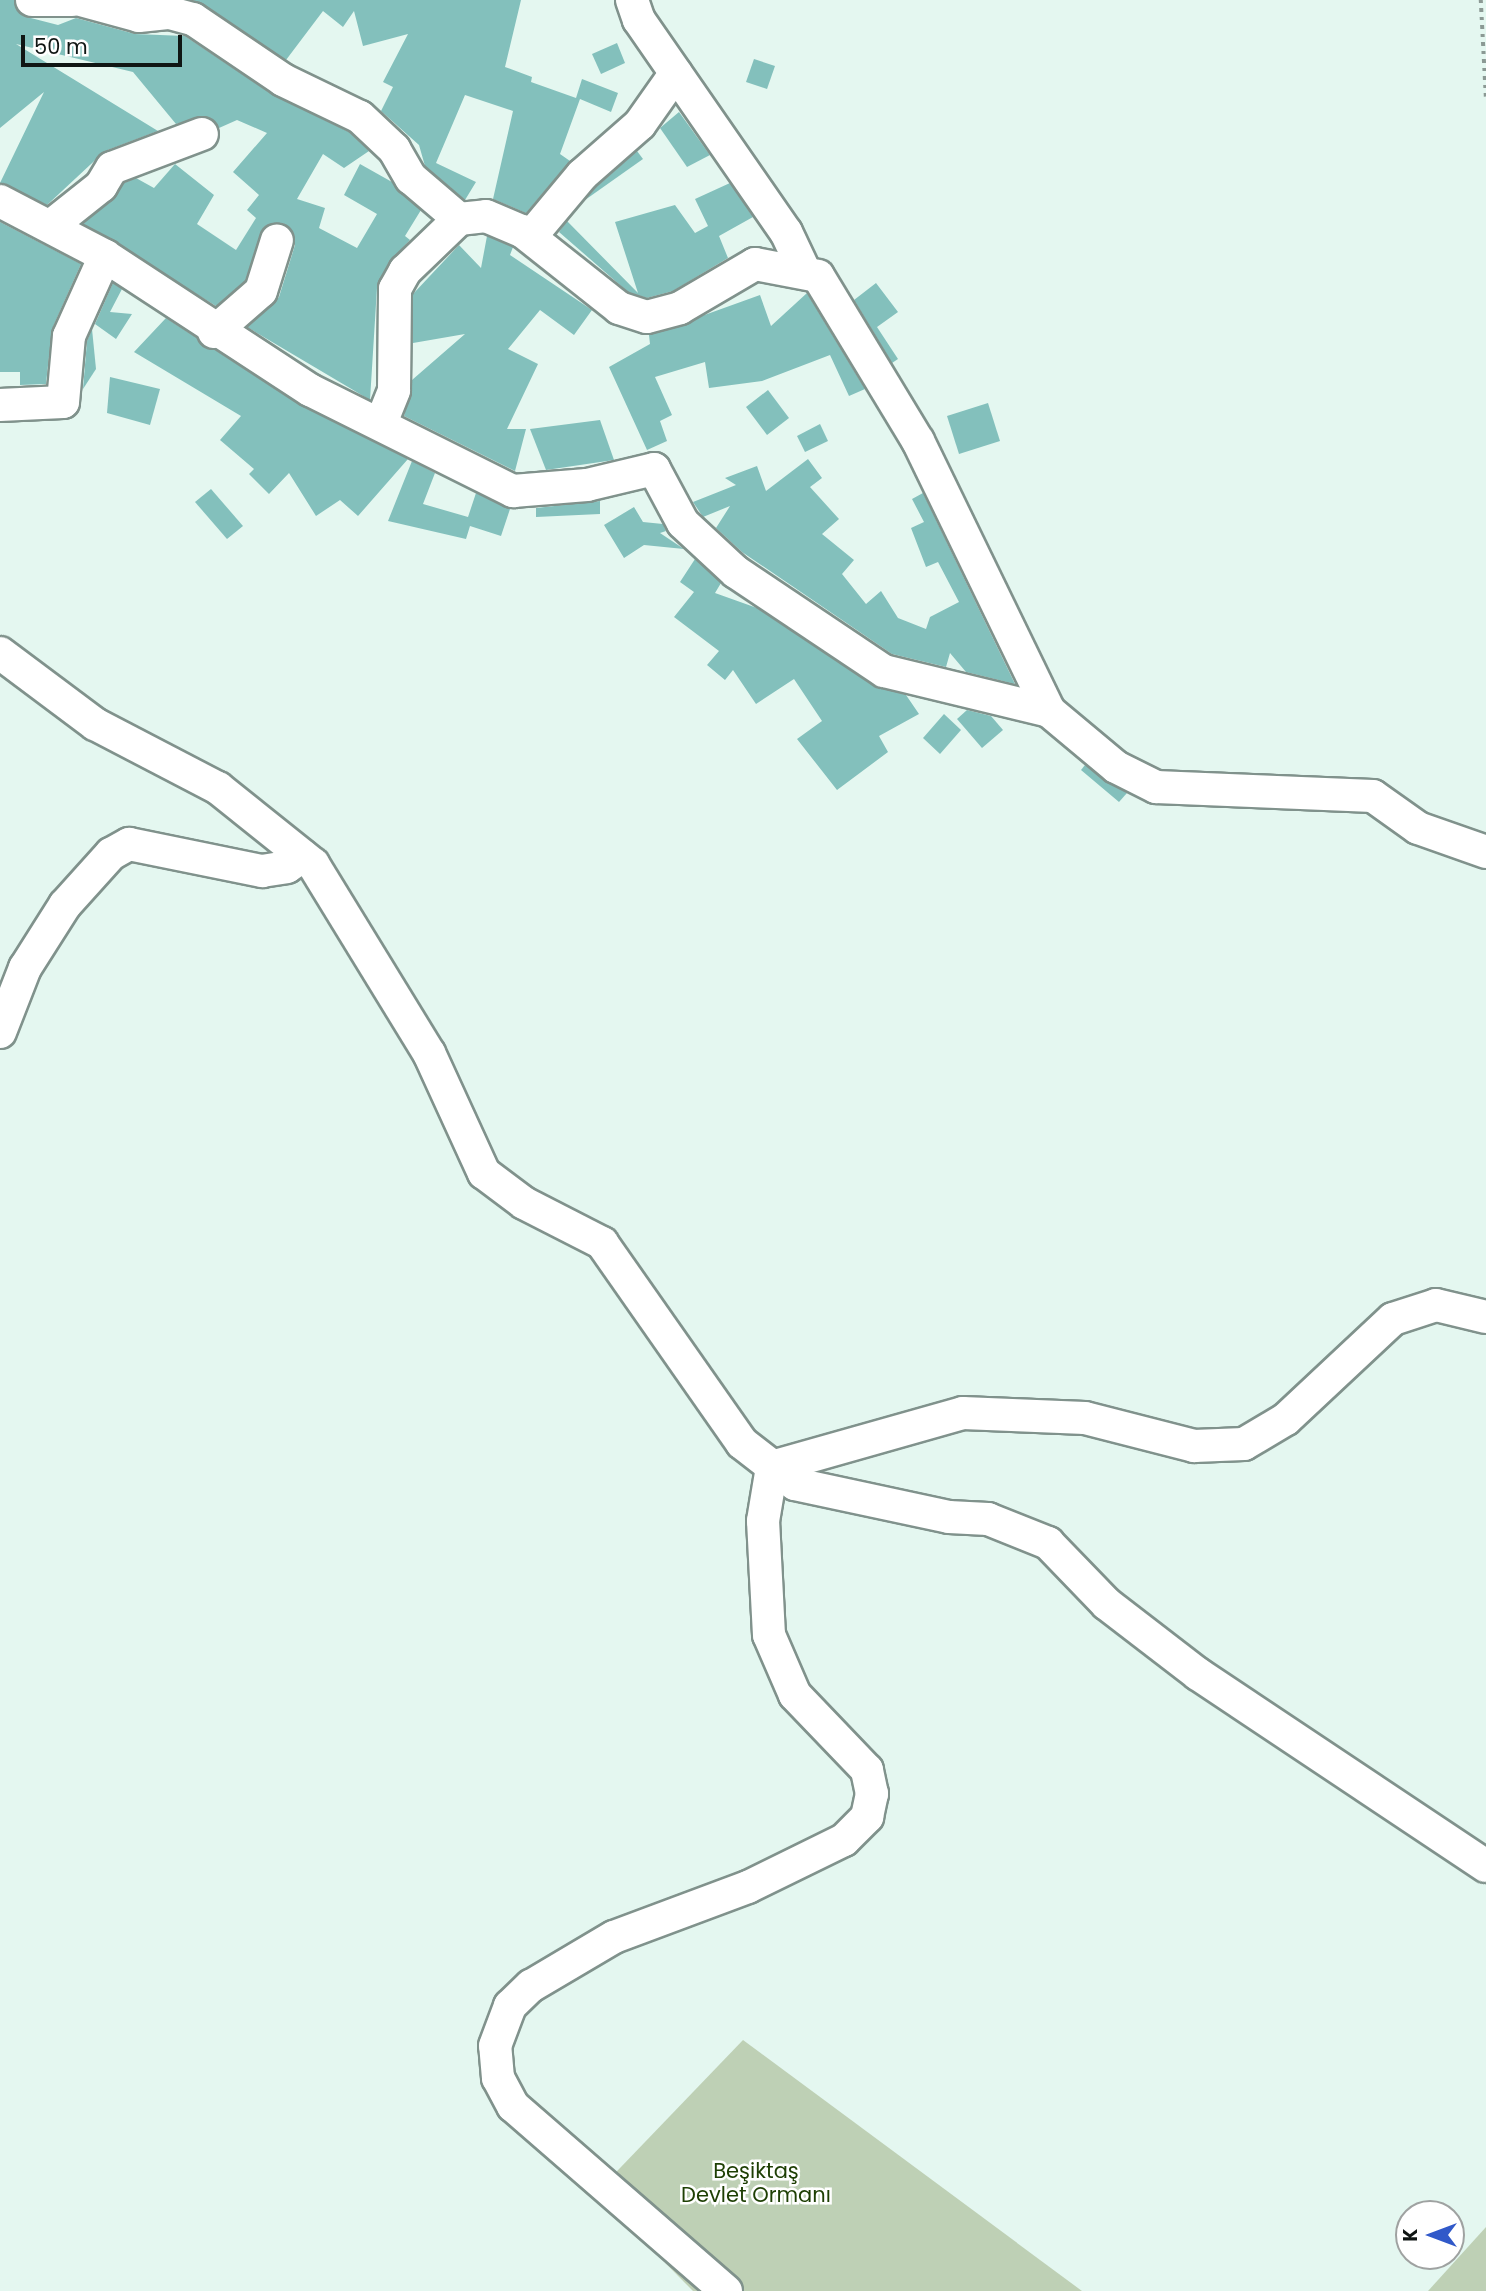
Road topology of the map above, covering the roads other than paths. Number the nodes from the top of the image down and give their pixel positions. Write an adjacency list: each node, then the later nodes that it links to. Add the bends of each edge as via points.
1 (32, 0): 2 (street)
2 (72, 0)
3 (81, 0): 8 (street, via 139,16 170,13 193,19 283,80 360,117 394,149 411,178)
4 (632, 0): 5 (street)
5 (676, 73): 10 (street, via 640,124 582,175); 13 (street, via 779,222)
6 (202, 134): 9 (street, via 112,167 101,186)
7 (0, 201): 9 (street)
8 (459, 219): 10 (street, via 486,216); 16 (street, via 405,271 395,289 394,390)
9 (52, 225): 12 (street)
10 (530, 236): 13 (street, via 620,308 647,317 699,301 755,264)
11 (277, 240): 14 (street, via 261,291)
12 (106, 256): 14 (street); 15 (street, via 69,335 63,402)
13 (804, 270): 18 (street, via 818,276 918,441)
14 (214, 332): 16 (street, via 310,390)
15 (0, 405)
16 (381, 423): 18 (street, via 513,491 587,485 654,469 683,523 736,572 884,671)
17 (0, 653): 20 (street, via 95,724 218,788)
18 (1049, 711): 19 (street, via 1116,766 1156,786 1373,796 1418,828)
19 (1486, 852)
20 (303, 856): 21 (street, via 287,867 262,870 129,844 111,854 65,905 25,968); 23 (street, via 429,1054 484,1173 524,1203 602,1243 742,1443)
21 (0, 1032)
22 (1486, 1317): 23 (street, via 1436,1305 1393,1319 1286,1419 1244,1444 1194,1446 1085,1418 963,1413)
23 (772, 1467): 24 (street, via 795,1484 949,1517 988,1519 1048,1543 1107,1604 1198,1674); 25 (street, via 763,1521 769,1635 795,1695 867,1770 872,1794 867,1817 844,1840 748,1887 614,1937 531,1986 507,2012 495,2046 498,2078 513,2106)
24 (1486, 1866)
25 (726, 2291)

